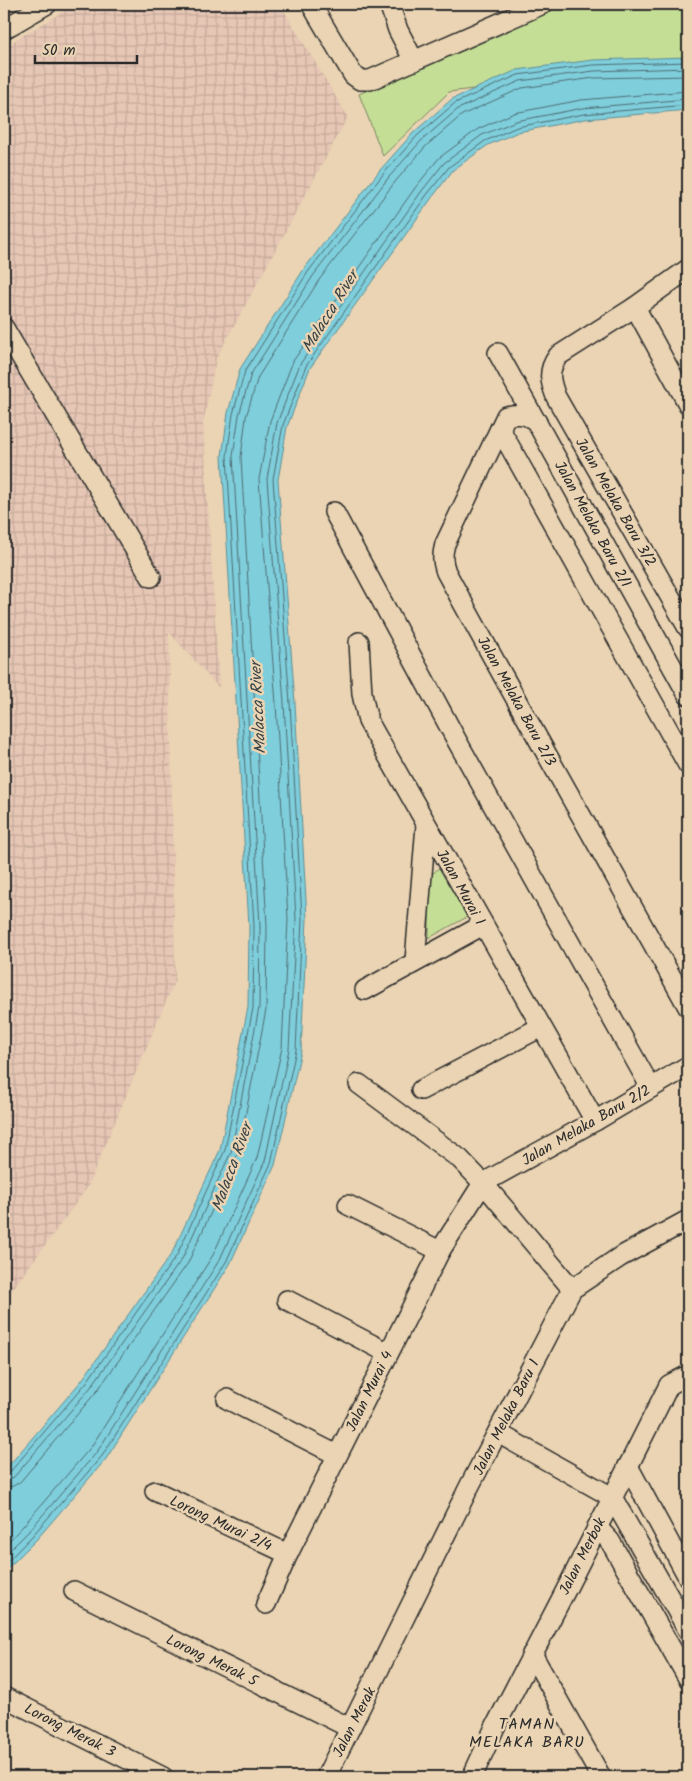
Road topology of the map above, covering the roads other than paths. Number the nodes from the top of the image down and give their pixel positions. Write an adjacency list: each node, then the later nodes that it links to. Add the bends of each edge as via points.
1 (47, 4): 5 (street)
2 (311, 4): 6 (street, via 353,75 360,80 370,80)
3 (388, 4): 6 (street)
4 (543, 4): 6 (street)
5 (4, 29)
6 (414, 60)
7 (688, 270): 8 (street)
8 (635, 308): 11 (street); 16 (street, Jalan Melaka Baru 3/2, via 558,356 549,374 556,397)
9 (4, 328): 15 (street)
10 (498, 353): 12 (street, Jalan Melaka Baru 2/1)
11 (688, 404)
12 (537, 422): 13 (street, Jalan Melaka Baru 2/3, via 529,416 513,414 506,416); 18 (street, Jalan Melaka Baru 2/1)
13 (500, 429): 19 (street); 24 (street, Jalan Melaka Baru 2/3, via 445,544 442,553 446,572)
14 (334, 512): 28 (street, via 457,741)
15 (151, 577)
16 (688, 628)
17 (359, 642): 20 (street, Jalan Murai 1, via 362,694 368,721)
18 (688, 695)
19 (688, 765)
20 (426, 825): 21 (street, Jalan Murai 1); 22 (street)
21 (483, 925): 22 (street); 25 (street, Jalan Murai 1)
22 (415, 961): 23 (street)
23 (365, 990)
24 (688, 1007)
25 (541, 1027): 29 (street); 30 (street, Jalan Murai 1)
26 (688, 1066): 28 (street, Jalan Melaka Baru 2/2)
27 (360, 1084): 31 (street, via 460,1159)
28 (651, 1088): 30 (street, Jalan Melaka Baru 2/2)
29 (421, 1090)
30 (595, 1122): 31 (street, Jalan Melaka Baru 2/2)
31 (483, 1183): 34 (street, Jalan Murai 4); 35 (street)
32 (348, 1205): 34 (street)
33 (688, 1220): 35 (street, Jalan Melaka Baru 1)
34 (440, 1250): 37 (street, Jalan Murai 4)
35 (572, 1289): 40 (street, Jalan Melaka Baru 1)
36 (287, 1300): 37 (street)
37 (388, 1353): 41 (street, Jalan Murai 4)
38 (688, 1375): 42 (street, Jalan Merbok, via 669,1385)
39 (227, 1398): 41 (street)
40 (498, 1433): 44 (street); 52 (street, Jalan Melaka Baru 1)
41 (337, 1455): 46 (street, Jalan Murai 4)
42 (628, 1466): 44 (street, Jalan Merbok); 47 (street)
43 (155, 1491): 46 (street, Lorong Murai 2/4)
44 (612, 1497): 45 (street, Jalan Merbok); 50 (street)
45 (597, 1527): 51 (street, Jalan Merbok); 53 (street, via 610,1541)
46 (288, 1554): 49 (street, Jalan Murai 4)
47 (688, 1577)
48 (74, 1591): 55 (street, Lorong Merak 5)
49 (266, 1604)
50 (688, 1630)
51 (532, 1654): 58 (street, Jalan Merbok); 59 (street)
52 (382, 1666): 55 (street, Jalan Merak)
53 (688, 1678)
54 (4, 1697): 56 (street, Lorong Merak 3)
55 (350, 1728): 57 (street, Jalan Merak)
56 (163, 1777)
57 (326, 1777)
58 (472, 1777)
59 (601, 1777)

